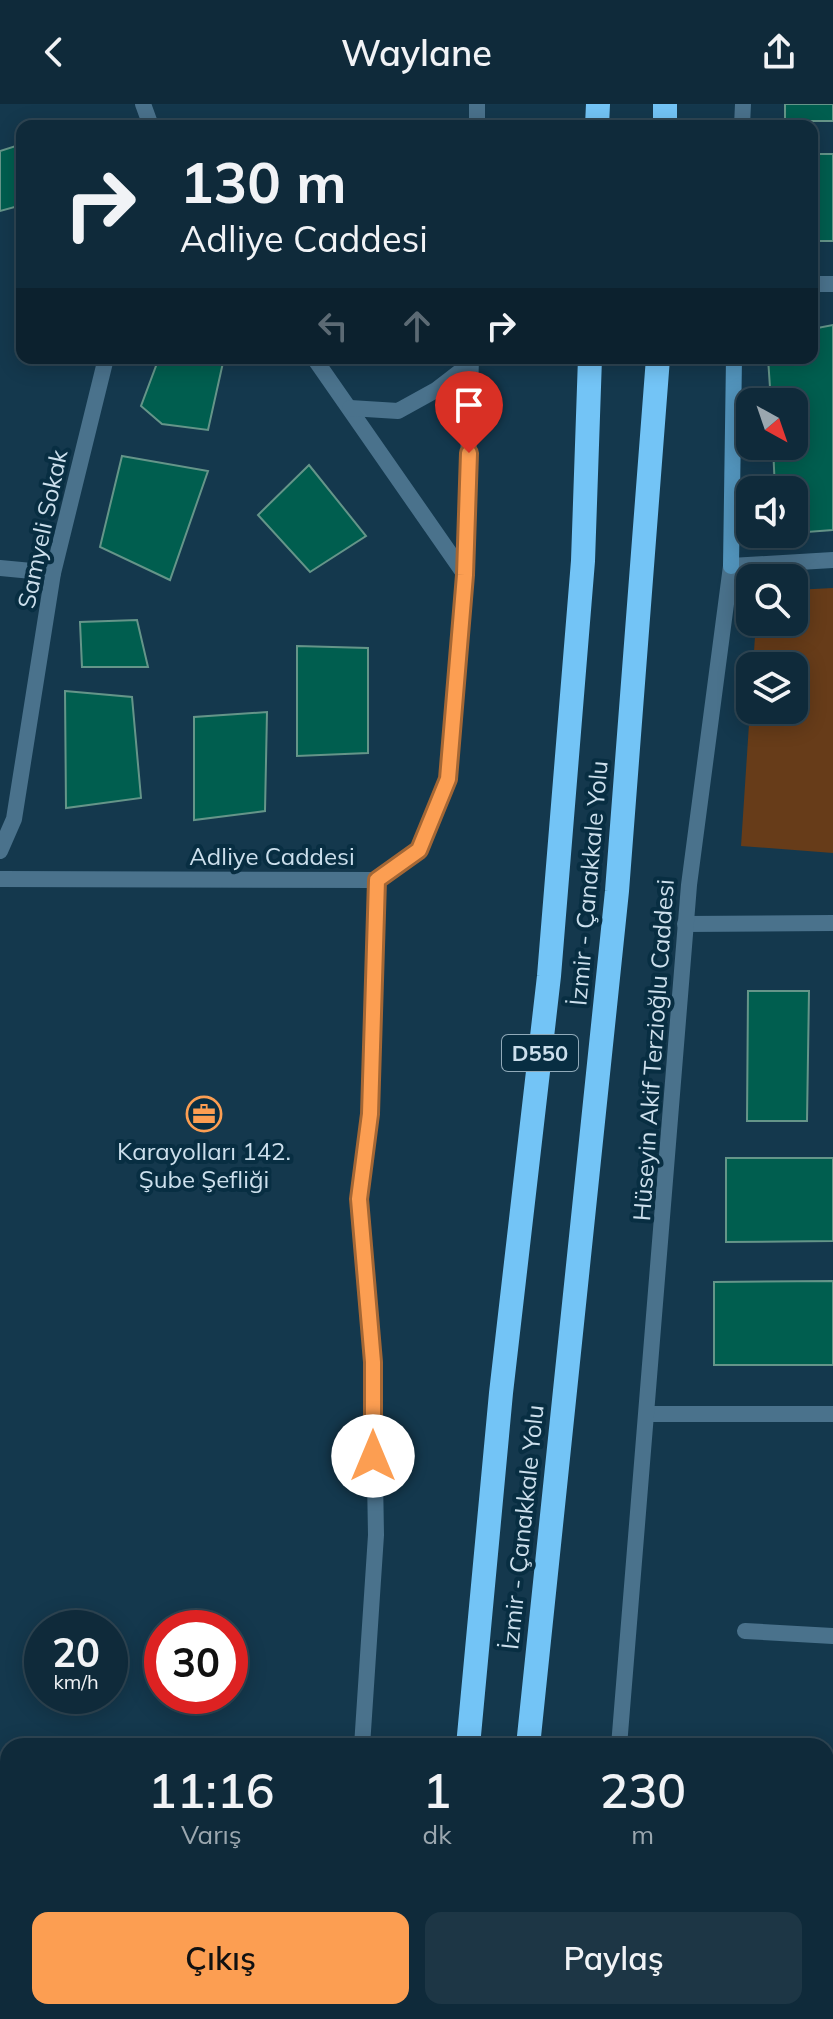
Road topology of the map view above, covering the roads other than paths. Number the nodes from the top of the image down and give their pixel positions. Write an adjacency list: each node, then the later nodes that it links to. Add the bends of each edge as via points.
1 (105, 364): 12 (street, Samyeli Sokak)
2 (318, 364): 8 (street)
3 (466, 364): 8 (street, via 436,390 398,411)
4 (471, 364): 13 (street, Adliye Caddesi)
5 (590, 364): 24 (highway, İzmir - Çanakkale Yolu / D550, via 583,561 549,976 501,1393)
6 (658, 364): 25 (highway, İzmir - Çanakkale Yolu / D550, via 617,891)
7 (734, 364): 10 (street, Hüseyin Akif Terzioğlu Caddesi)
8 (350, 408): 13 (street)
9 (833, 560): 10 (street)
10 (731, 566): 18 (street, Hüseyin Akif Terzioğlu Caddesi)
11 (0, 568): 12 (street)
12 (53, 573): 14 (street, Samyeli Sokak, via 14,819)
13 (465, 575): 16 (street, Adliye Caddesi, via 448,779 419,850)
14 (0, 851)
15 (0, 879): 16 (street, Adliye Caddesi)
16 (377, 880): 23 (street, via 370,1114 359,1199 373,1362 376,1535)
17 (833, 923): 18 (street)
18 (685, 924): 19 (street, Hüseyin Akif Terzioğlu Caddesi)
19 (647, 1414): 20 (street); 26 (street, Hüseyin Akif Terzioğlu Caddesi)
20 (833, 1414)
21 (745, 1631): 22 (street)
22 (833, 1636)
23 (363, 1738)
24 (469, 1738)
25 (529, 1738)
26 (620, 1738)

